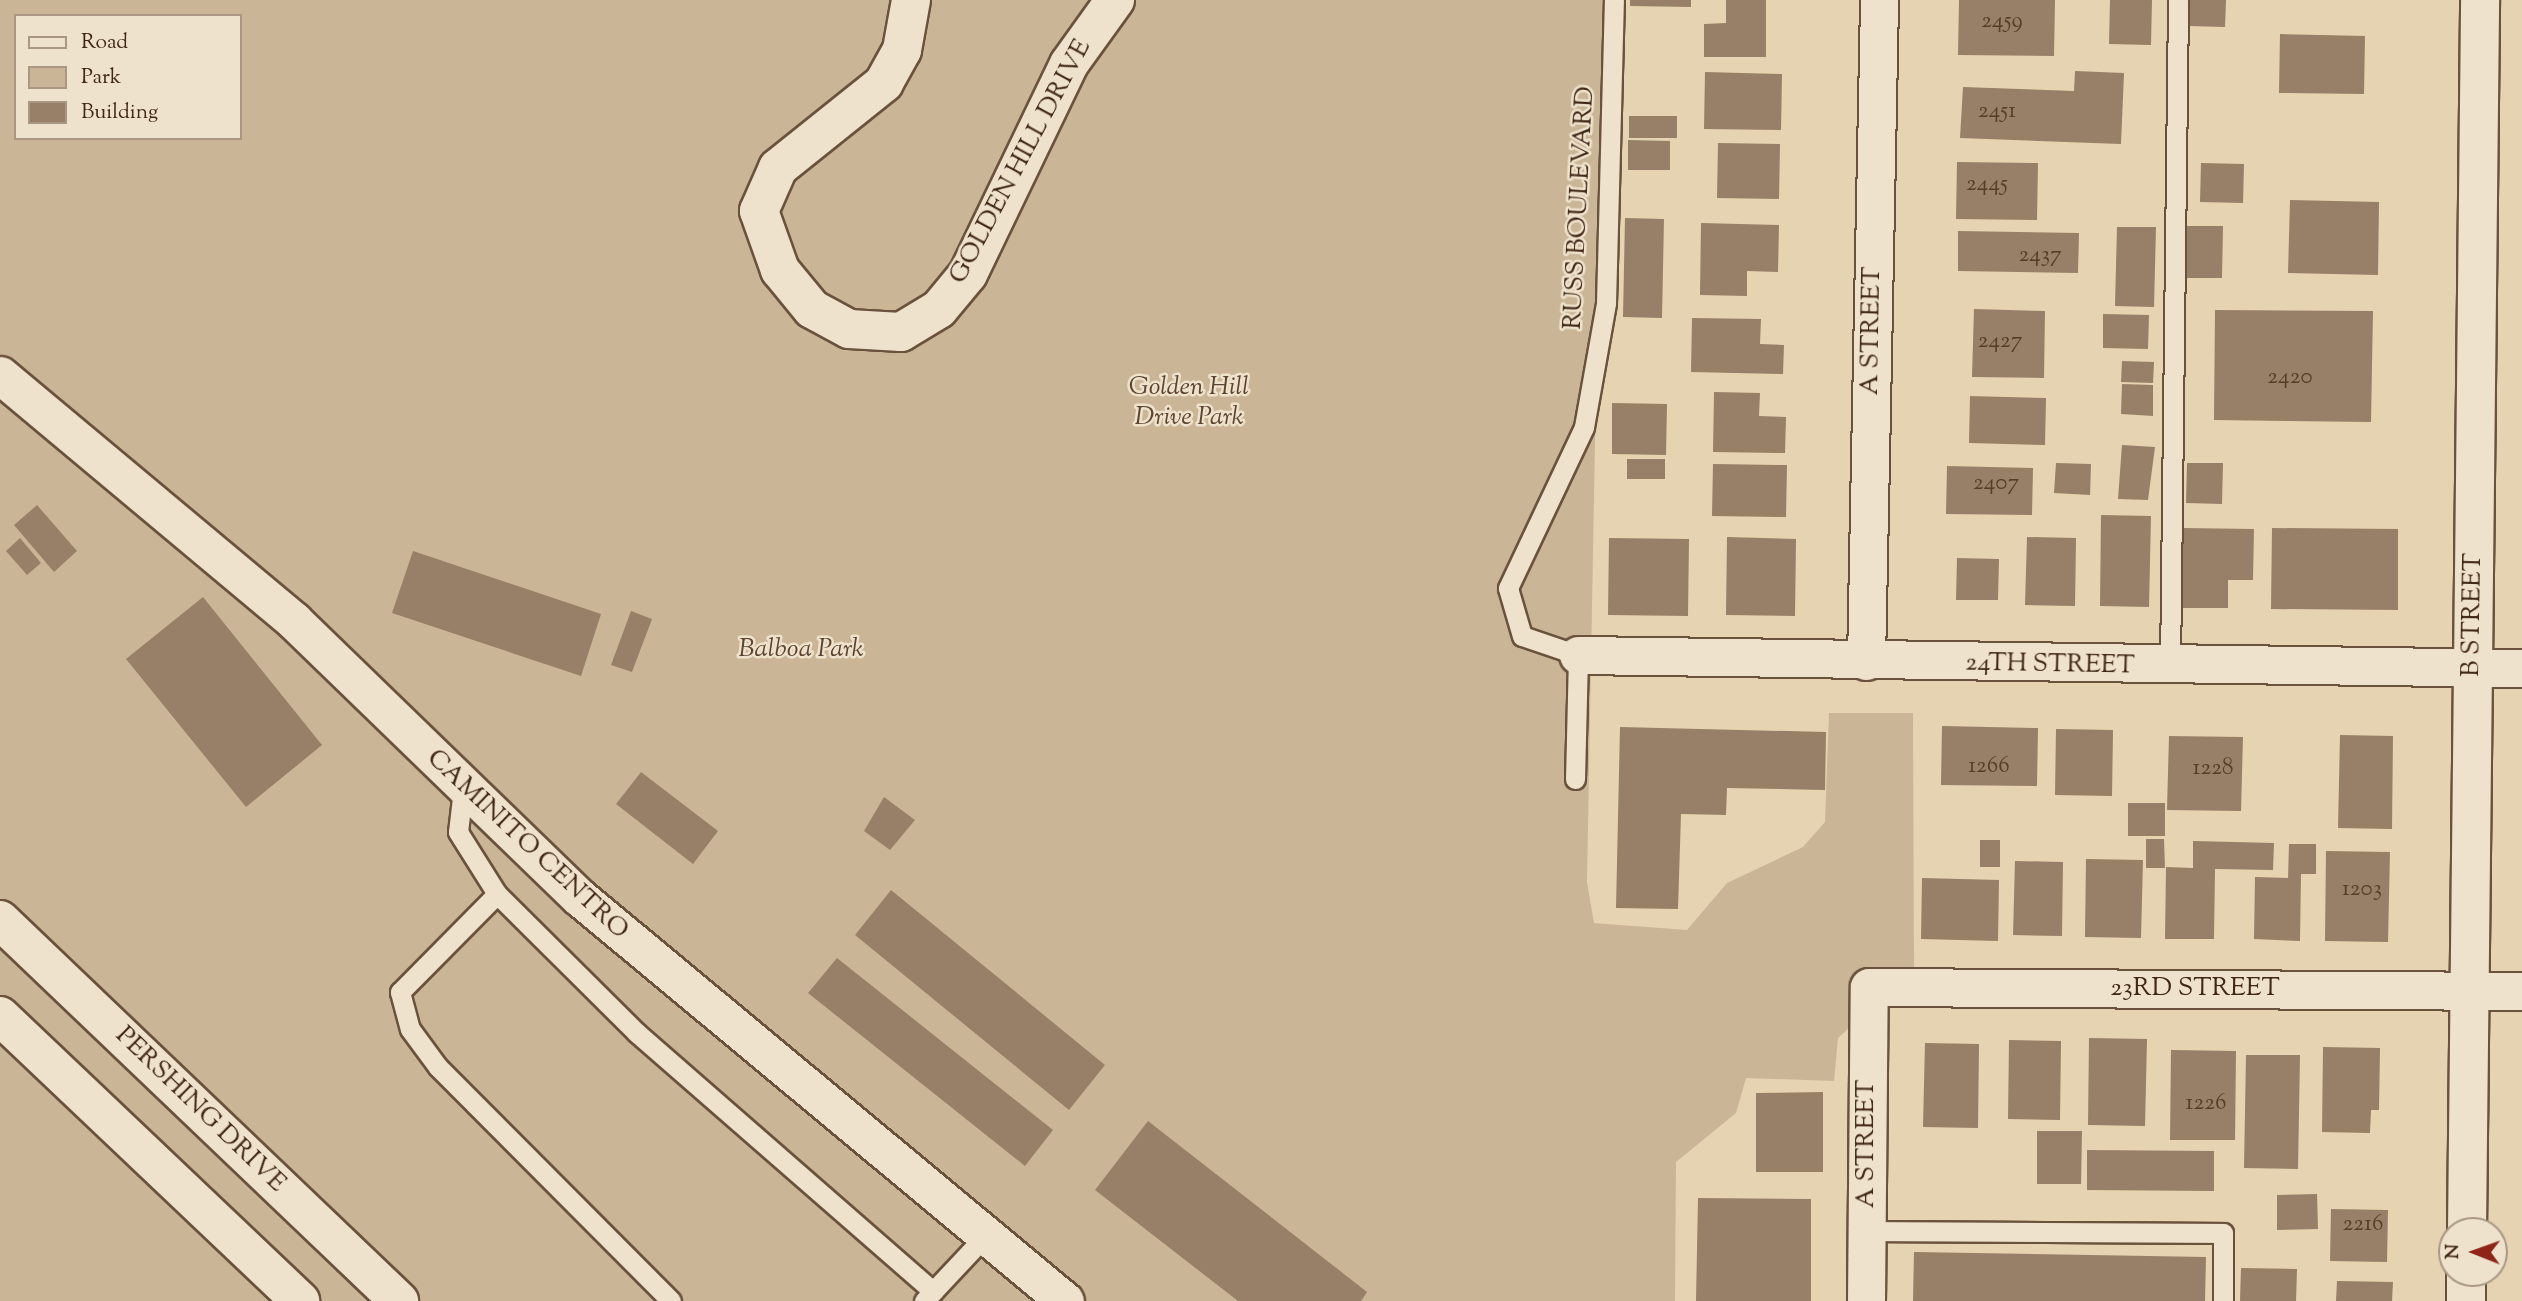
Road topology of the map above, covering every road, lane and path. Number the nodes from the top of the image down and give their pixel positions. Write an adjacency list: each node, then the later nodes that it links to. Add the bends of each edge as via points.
1 (911, 0): 2 (main road, GOLDEN HILL DRIVE, via 902,50 884,83 778,168 760,211 780,271 812,309 849,329 901,332 939,309 968,274 1069,64)
2 (1115, 0)
3 (1614, 0): 8 (lane, RUSS BOULEVARD, via 1606,303 1584,428 1508,587 1522,636)
4 (1878, 0): 9 (street, A STREET)
5 (2178, 0): 10 (lane)
6 (2480, 0): 12 (main road, B STREET)
7 (0, 375): 14 (street, CAMINITO CENTRO, via 294,621)
8 (1578, 655): 9 (street, 24TH STREET); 13 (lane)
9 (1866, 661): 10 (street, 24TH STREET)
10 (2170, 667): 12 (street, 24TH STREET)
11 (2522, 668): 12 (street, 24TH STREET)
12 (2472, 670): 18 (main road, B STREET)
13 (1576, 779)
14 (463, 789): 15 (lane, via 458,832); 23 (street, CAMINITO CENTRO, via 579,897)
15 (497, 894): 24 (lane, via 637,1033); 27 (lane, via 400,992 410,1029 438,1067)
16 (0, 920): 26 (main road, PERSHING DRIVE)
17 (1869, 987): 18 (street, 23RD STREET); 22 (street, A STREET)
18 (2470, 990): 19 (street, 23RD STREET); 21 (main road, B STREET)
19 (2522, 991)
20 (0, 1016): 25 (main road)
21 (2467, 1217)
22 (1867, 1231): 29 (street, A STREET); 30 (lane, via 2223,1233)
23 (987, 1234): 24 (lane); 28 (street, CAMINITO CENTRO)
24 (929, 1296)
25 (300, 1301)
26 (399, 1301)
27 (671, 1301)
28 (1065, 1301)
29 (1866, 1301)
30 (2223, 1301)

